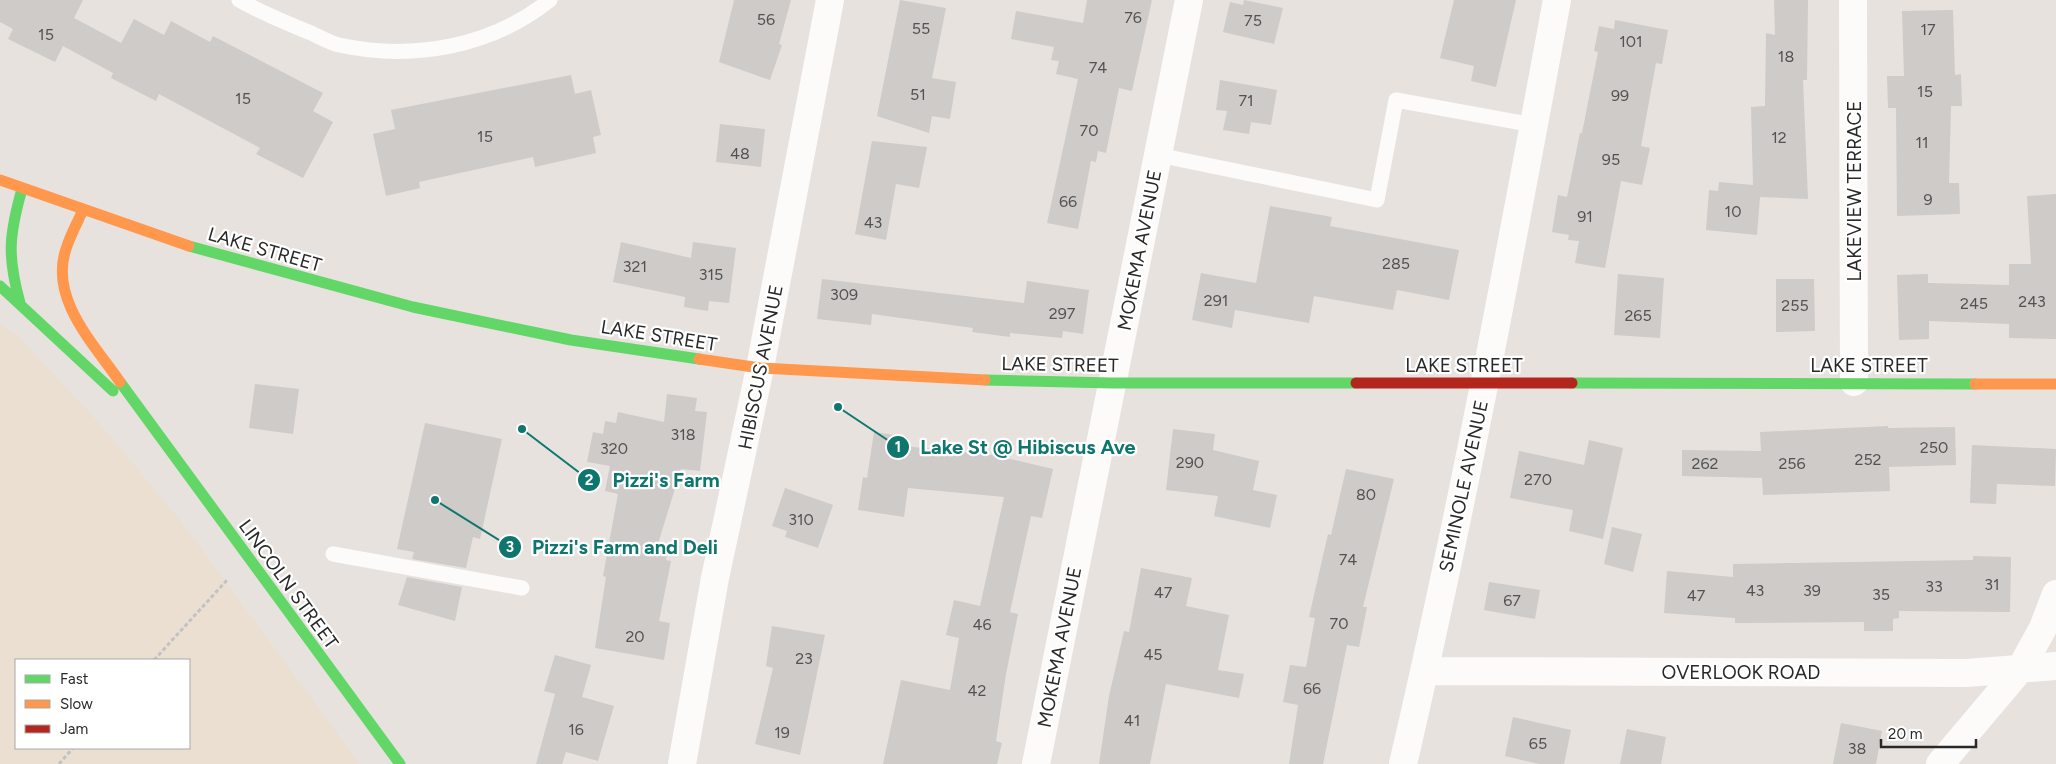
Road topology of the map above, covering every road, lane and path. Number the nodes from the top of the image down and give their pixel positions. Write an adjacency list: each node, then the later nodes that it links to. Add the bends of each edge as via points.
1 (239, 0): 2 (lane, via 264,14 338,44 402,52 443,48 489,36 529,17)
2 (550, 0)
3 (830, 0): 14 (street, HIBISCUS AVENUE)
4 (1189, 0): 8 (street, MOKEMA AVENUE)
5 (1557, 0): 7 (street, SEMINOLE AVENUE)
6 (1853, 0): 15 (street, LAKEVIEW TERRACE)
7 (1534, 125): 8 (lane, via 1396,100 1378,200); 17 (street, SEMINOLE AVENUE)
8 (1158, 155): 16 (street, MOKEMA AVENUE)
9 (0, 180): 10 (street)
10 (22, 189): 11 (street); 13 (street, LINCOLN STREET, via 8,250 10,271)
11 (83, 210): 14 (street, LAKE STREET, via 198,248 413,307 571,340); 19 (street, LINCOLN STREET, via 65,250 62,279 70,308)
12 (0, 286): 13 (street, LINCOLN STREET)
13 (20, 302): 19 (street, LINCOLN STREET)
14 (760, 368): 16 (street, LAKE STREET, via 933,379); 31 (street, HIBISCUS AVENUE, via 715,578)
15 (1854, 382): 17 (street, LAKE STREET); 18 (street, LAKE STREET)
16 (1112, 383): 17 (street, LAKE STREET); 32 (street, MOKEMA AVENUE)
17 (1484, 383): 27 (street, SEMINOLE AVENUE)
18 (2056, 384)
19 (149, 424): 30 (street, LINCOLN STREET)
20 (333, 554): 22 (lane)
21 (230, 577): 24 (path)
22 (522, 588)
23 (2056, 594): 26 (street, via 2043,628)
24 (155, 659)
25 (2056, 666): 26 (street, OVERLOOK ROAD)
26 (2021, 668): 27 (street, OVERLOOK ROAD, via 1966,672); 34 (street)
27 (1425, 671): 33 (street, SEMINOLE AVENUE)
28 (72, 749): 29 (path)
29 (59, 764)
30 (400, 764)
31 (682, 764)
32 (1036, 764)
33 (1403, 764)
34 (1940, 764)

